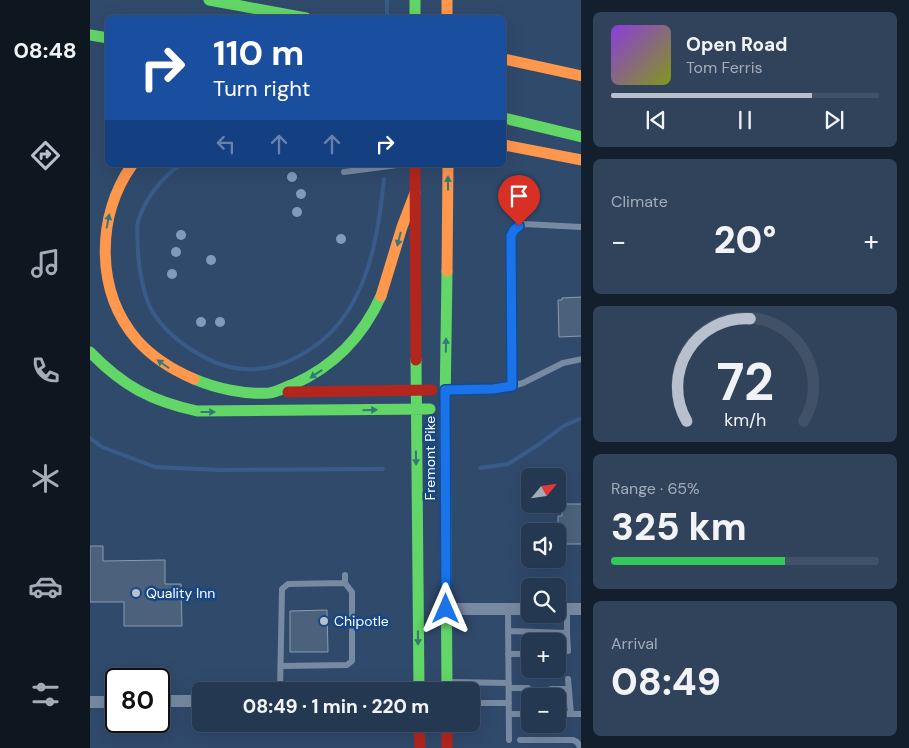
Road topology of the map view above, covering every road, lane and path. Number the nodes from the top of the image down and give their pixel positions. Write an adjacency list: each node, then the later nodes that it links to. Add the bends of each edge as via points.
1 (209, 0): 4 (highway)
2 (415, 0): 5 (highway)
3 (447, 0): 6 (highway)
4 (290, 15)
5 (415, 15)
6 (447, 15)
7 (90, 35): 8 (highway)
8 (105, 38)
9 (506, 59): 10 (highway)
10 (581, 76)
11 (506, 118): 12 (highway)
12 (581, 137)
13 (506, 145): 14 (highway)
14 (581, 160)
15 (131, 167): 30 (highway, one-way to 15, via 243,391 186,377 153,356 127,326 110,290 104,261 111,205)
16 (382, 167): 19 (lane)
17 (415, 167): 20 (highway, Fremont Pike)
18 (448, 167): 29 (highway, Fremont Pike, one-way to 18)
19 (344, 172)
20 (415, 193): 22 (highway, Fremont Pike); 30 (highway, one-way to 30, via 392,265 364,327 338,358 311,377)
21 (581, 227): 27 (lane, via 524,224 511,236)
22 (415, 230): 23 (highway); 28 (highway, Fremont Pike)
23 (427, 267)
24 (90, 352): 32 (highway, one-way to 32, via 120,380 145,396 197,412)
25 (581, 359): 27 (lane, via 563,363)
26 (436, 373): 29 (highway)
27 (512, 386): 29 (lane)
28 (416, 390): 29 (highway); 30 (highway); 32 (highway, Fremont Pike)
29 (445, 390): 31 (highway, Fremont Pike)
30 (273, 392)
31 (445, 409): 32 (highway); 35 (highway, Fremont Pike)
32 (416, 410): 49 (highway, Fremont Pike, one-way to 49)
33 (345, 575): 34 (lane)
34 (345, 583): 46 (lane, via 288,584 282,589); 46 (lane, via 352,592 352,661 347,665)
35 (446, 609): 36 (street); 50 (highway, Fremont Pike)
36 (508, 609): 37 (street); 41 (lane)
37 (521, 609)
38 (566, 609): 39 (street)
39 (581, 609)
40 (565, 623): 42 (lane)
41 (509, 631): 42 (lane); 44 (lane)
42 (567, 633): 43 (lane)
43 (568, 651)
44 (508, 654): 45 (lane); 51 (lane)
45 (521, 654)
46 (281, 666): 48 (lane)
47 (568, 679): 54 (lane)
48 (280, 682)
49 (419, 682)
50 (447, 682)
51 (509, 685): 52 (lane); 53 (lane); 60 (lane)
52 (480, 686)
53 (528, 688)
54 (569, 689): 64 (lane)
55 (192, 700): 56 (street)
56 (170, 701)
57 (90, 702): 58 (street)
58 (105, 702)
59 (480, 703): 60 (lane)
60 (509, 703): 61 (lane)
61 (509, 714): 62 (lane); 68 (lane)
62 (521, 714)
63 (566, 714): 64 (lane)
64 (571, 714): 65 (lane)
65 (581, 714)
66 (419, 732): 70 (highway)
67 (447, 732): 71 (highway)
68 (509, 740)
69 (520, 740): 72 (lane, via 573,740)
70 (420, 748)
71 (447, 748)
72 (581, 748)

